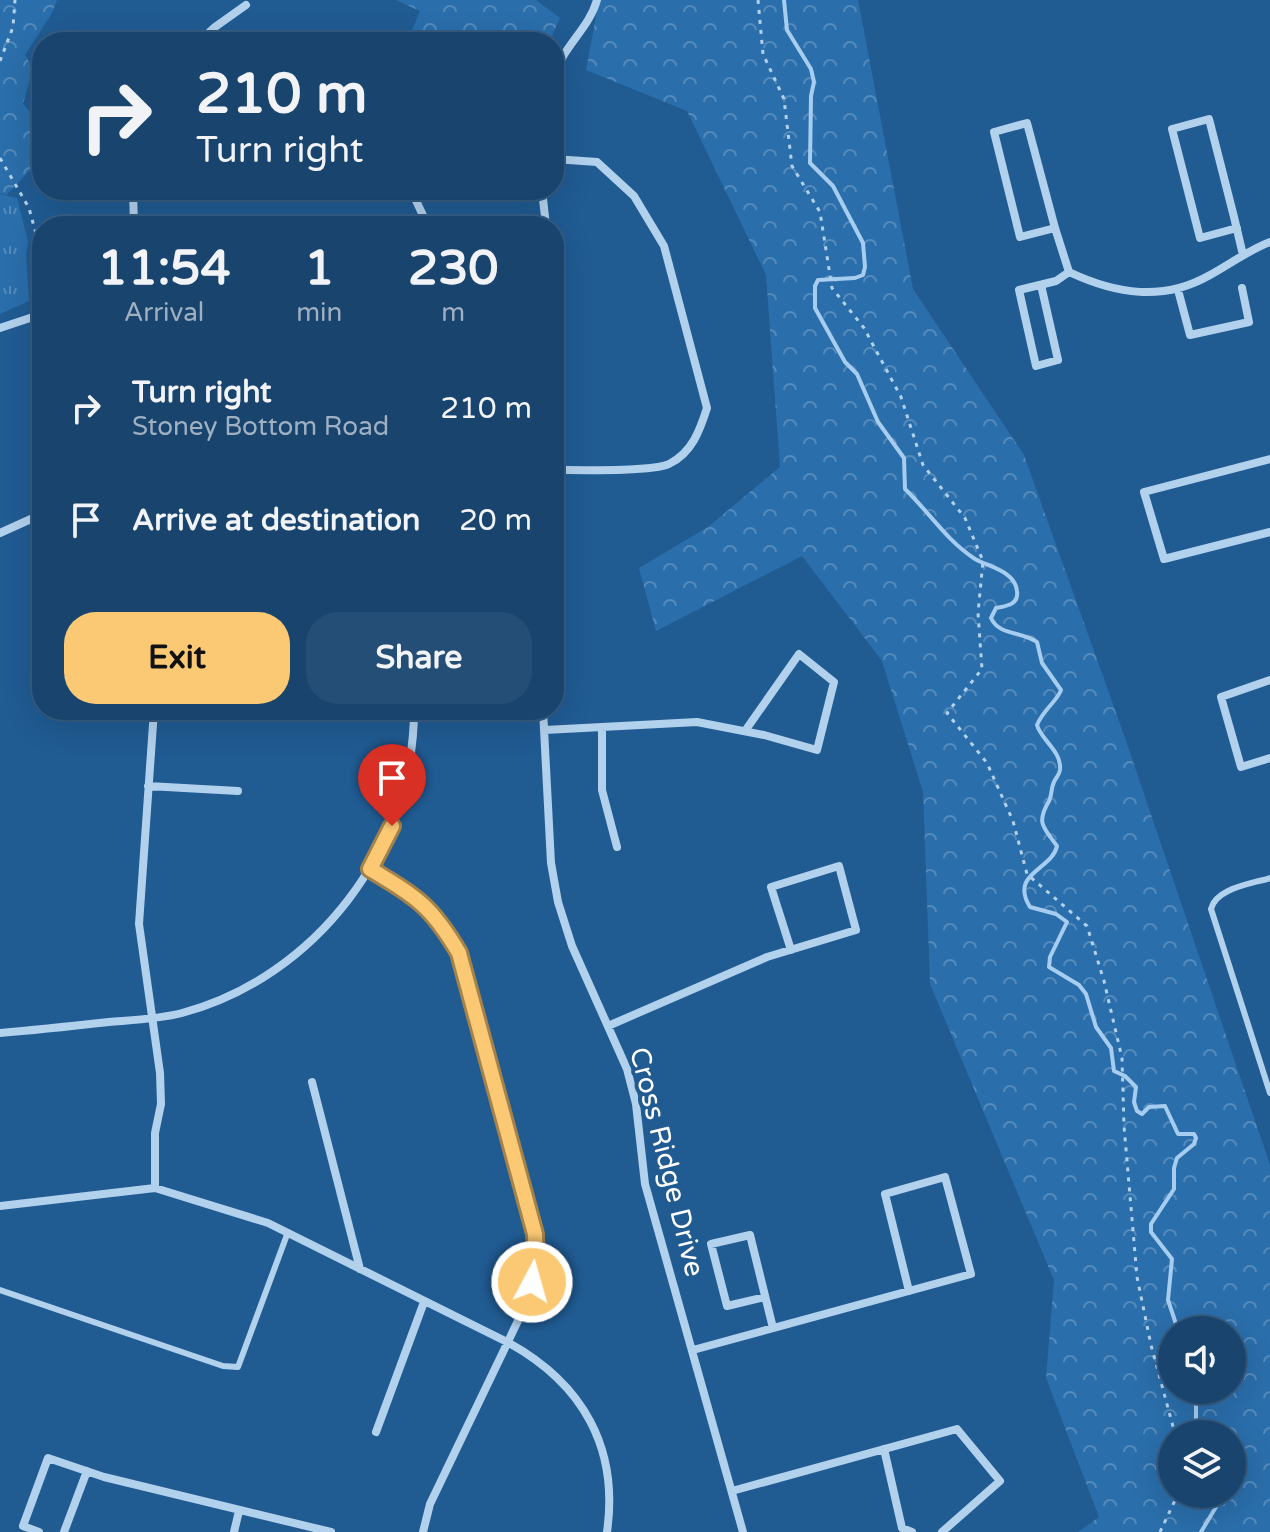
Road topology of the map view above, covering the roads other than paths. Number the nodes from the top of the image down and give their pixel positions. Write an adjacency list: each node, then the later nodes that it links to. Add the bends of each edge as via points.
1 (597, 0): 4 (street)
2 (246, 5): 3 (street)
3 (210, 32)
4 (564, 50)
5 (564, 160): 17 (street, via 597,162 634,196 664,246 707,408 700,432 667,465)
6 (1055, 228): 6 (street, via 1027,123 994,132 1020,237); 10 (street)
7 (1237, 228): 7 (street, via 1209,119 1172,129 1200,238); 9 (street)
8 (1270, 242): 9 (street)
9 (1243, 255): 13 (street)
10 (1069, 272): 11 (street); 13 (street, via 1117,290)
11 (1041, 285): 11 (street, via 1058,360 1036,366 1019,290)
12 (1242, 288): 13 (street, via 1249,322 1190,335)
13 (1178, 290)
14 (32, 317): 15 (street)
15 (0, 328)
16 (1270, 459): 19 (street, via 1144,492 1164,559)
17 (564, 470)
18 (32, 519): 20 (street)
19 (1270, 532)
20 (0, 533)
21 (1270, 680): 28 (street, via 1221,697 1241,767)
22 (153, 720): 29 (street)
23 (414, 720): 32 (street, via 407,777 392,826)
24 (544, 720): 26 (street, Cross Ridge Drive)
25 (602, 727): 26 (street); 27 (street, via 697,722); 31 (street, via 602,790)
26 (545, 730): 36 (street, Cross Ridge Drive, via 551,863 558,902)
27 (745, 731): 27 (street, via 817,750 834,682 799,654)
28 (1270, 758)
29 (148, 786): 30 (street); 35 (street, via 139,924)
30 (238, 791)
31 (617, 847)
32 (370, 869): 35 (street, via 328,925 277,969 215,1002); 49 (street, via 419,899 459,953 535,1234 536,1262 527,1302)
33 (1270, 878): 39 (lane, via 1223,894 1211,909)
34 (791, 950): 34 (street, via 856,930 839,866 771,887); 36 (street)
35 (154, 1018): 37 (street); 40 (street, via 161,1104)
36 (608, 1026): 50 (street, Cross Ridge Drive, via 627,1069 645,1184)
37 (0, 1033)
38 (312, 1082): 43 (street)
39 (1270, 1093)
40 (155, 1188): 41 (street); 42 (street)
41 (0, 1206)
42 (288, 1232): 43 (street); 44 (lane, via 238,1367)
43 (360, 1269): 47 (street)
44 (0, 1290)
45 (909, 1291): 45 (street, via 971,1274 945,1177 885,1194); 48 (street)
46 (765, 1297): 46 (street, via 750,1235 711,1244 727,1306); 48 (street)
47 (424, 1302): 49 (street); 51 (street)
48 (773, 1328): 50 (street)
49 (509, 1343): 61 (street, via 435,1493); 62 (street, via 563,1381 585,1409 609,1476)
50 (693, 1350): 54 (street, Cross Ridge Drive)
51 (376, 1432)
52 (884, 1449): 54 (street); 64 (street, via 902,1528); 65 (street, via 957,1429 1000,1481)
53 (87, 1471): 55 (street); 57 (street, via 48,1458 23,1526); 58 (street)
54 (732, 1491): 63 (street, Cross Ridge Drive)
55 (239, 1511): 56 (street); 59 (street)
56 (313, 1530): 60 (street)
57 (39, 1532)
58 (64, 1532)
59 (234, 1532)
60 (331, 1532)
61 (423, 1532)
62 (607, 1532)
63 (743, 1532)
64 (912, 1532)
65 (942, 1532)

